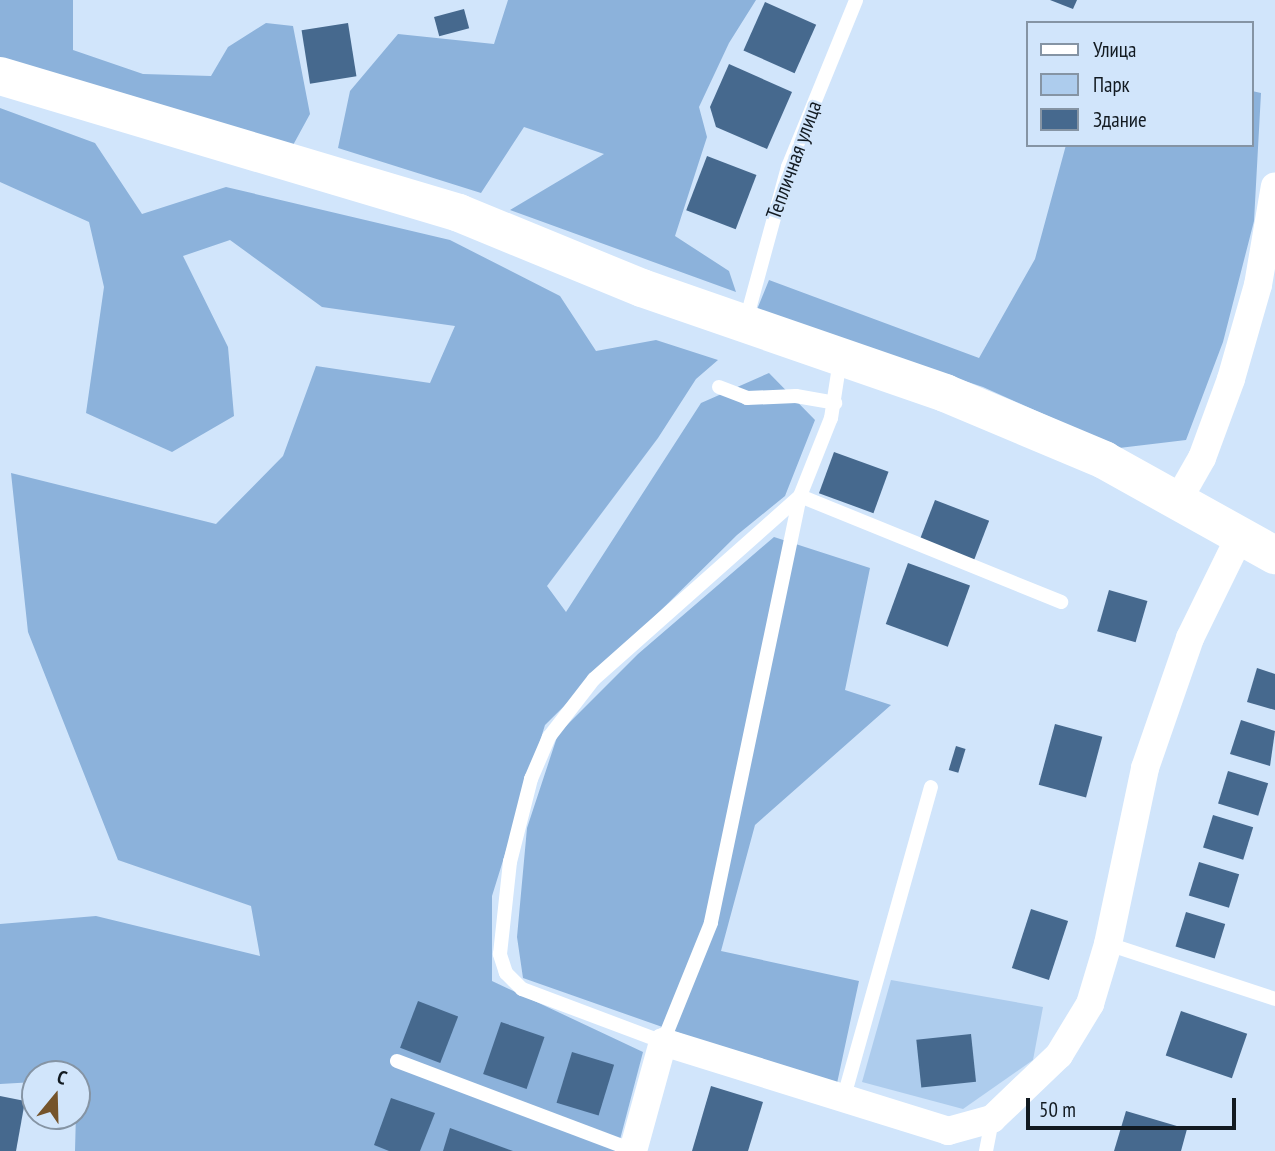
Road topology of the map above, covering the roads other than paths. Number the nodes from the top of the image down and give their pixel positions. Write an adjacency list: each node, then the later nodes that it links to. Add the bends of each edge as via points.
1 (856, 0): 4 (lane, Тепличная улица, via 788,167)
2 (0, 76): 4 (street, via 459,213)
3 (1275, 186): 9 (street, via 1258,285 1231,379 1202,458)
4 (745, 325): 5 (street)
5 (840, 358): 7 (lane); 9 (street, via 1024,423)
6 (719, 387): 7 (lane, via 747,398 796,396)
7 (835, 403): 8 (lane)
8 (800, 496): 12 (lane); 16 (lane, via 711,923); 16 (lane, via 594,679 549,737 531,779 510,862 500,954 506,973 522,989)
9 (1178, 500): 10 (street)
10 (1240, 536): 11 (street); 14 (street, via 1190,638 1145,768)
11 (1275, 555)
12 (1061, 602)
13 (931, 787): 18 (lane)
14 (1108, 944): 15 (lane); 19 (street, via 1080,1024 1059,1055)
15 (1275, 999)
16 (663, 1042): 18 (street); 20 (street)
17 (397, 1061): 20 (lane)
18 (843, 1100): 19 (street, via 948,1131)
19 (992, 1119): 21 (lane)
20 (633, 1150)
21 (986, 1151)

